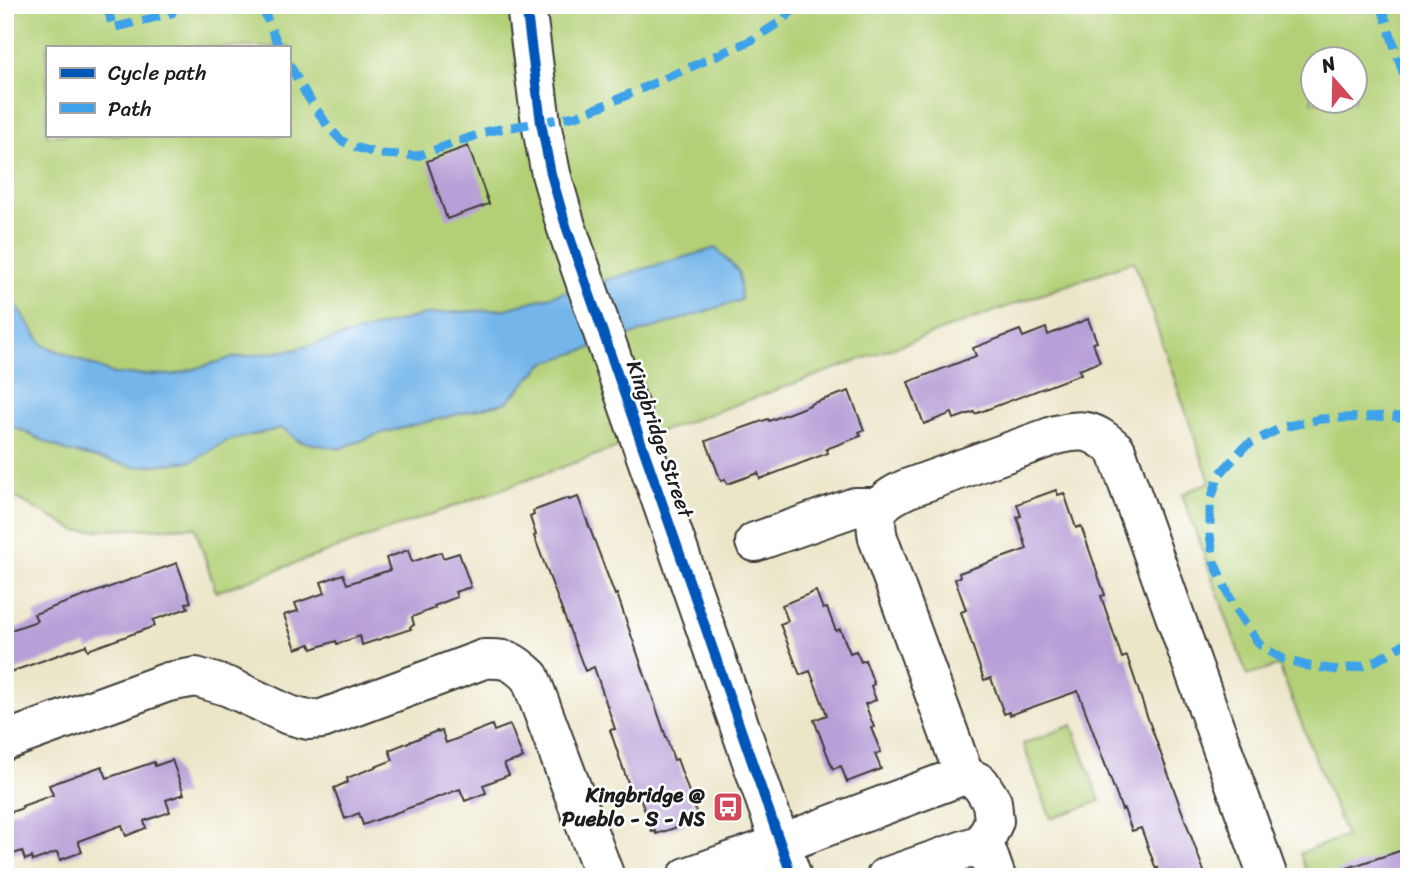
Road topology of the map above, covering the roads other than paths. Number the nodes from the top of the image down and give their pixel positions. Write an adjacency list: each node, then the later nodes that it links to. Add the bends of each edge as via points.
1 (526, 5): 6 (street, Kingbridge Street, via 541,123 566,226)
2 (879, 507): 3 (street, via 856,507); 5 (street, via 878,538); 11 (street, via 906,489 1075,430 1098,435 1116,450)
3 (755, 542)
4 (5, 741): 8 (street, via 168,682 196,677 308,720 323,719 484,659 503,658 530,677)
5 (964, 775): 6 (street); 7 (street, via 980,783 992,802)
6 (786, 860): 9 (street)
7 (990, 860): 10 (street)
8 (605, 877)
9 (687, 877)
10 (886, 877)
11 (1269, 877)

